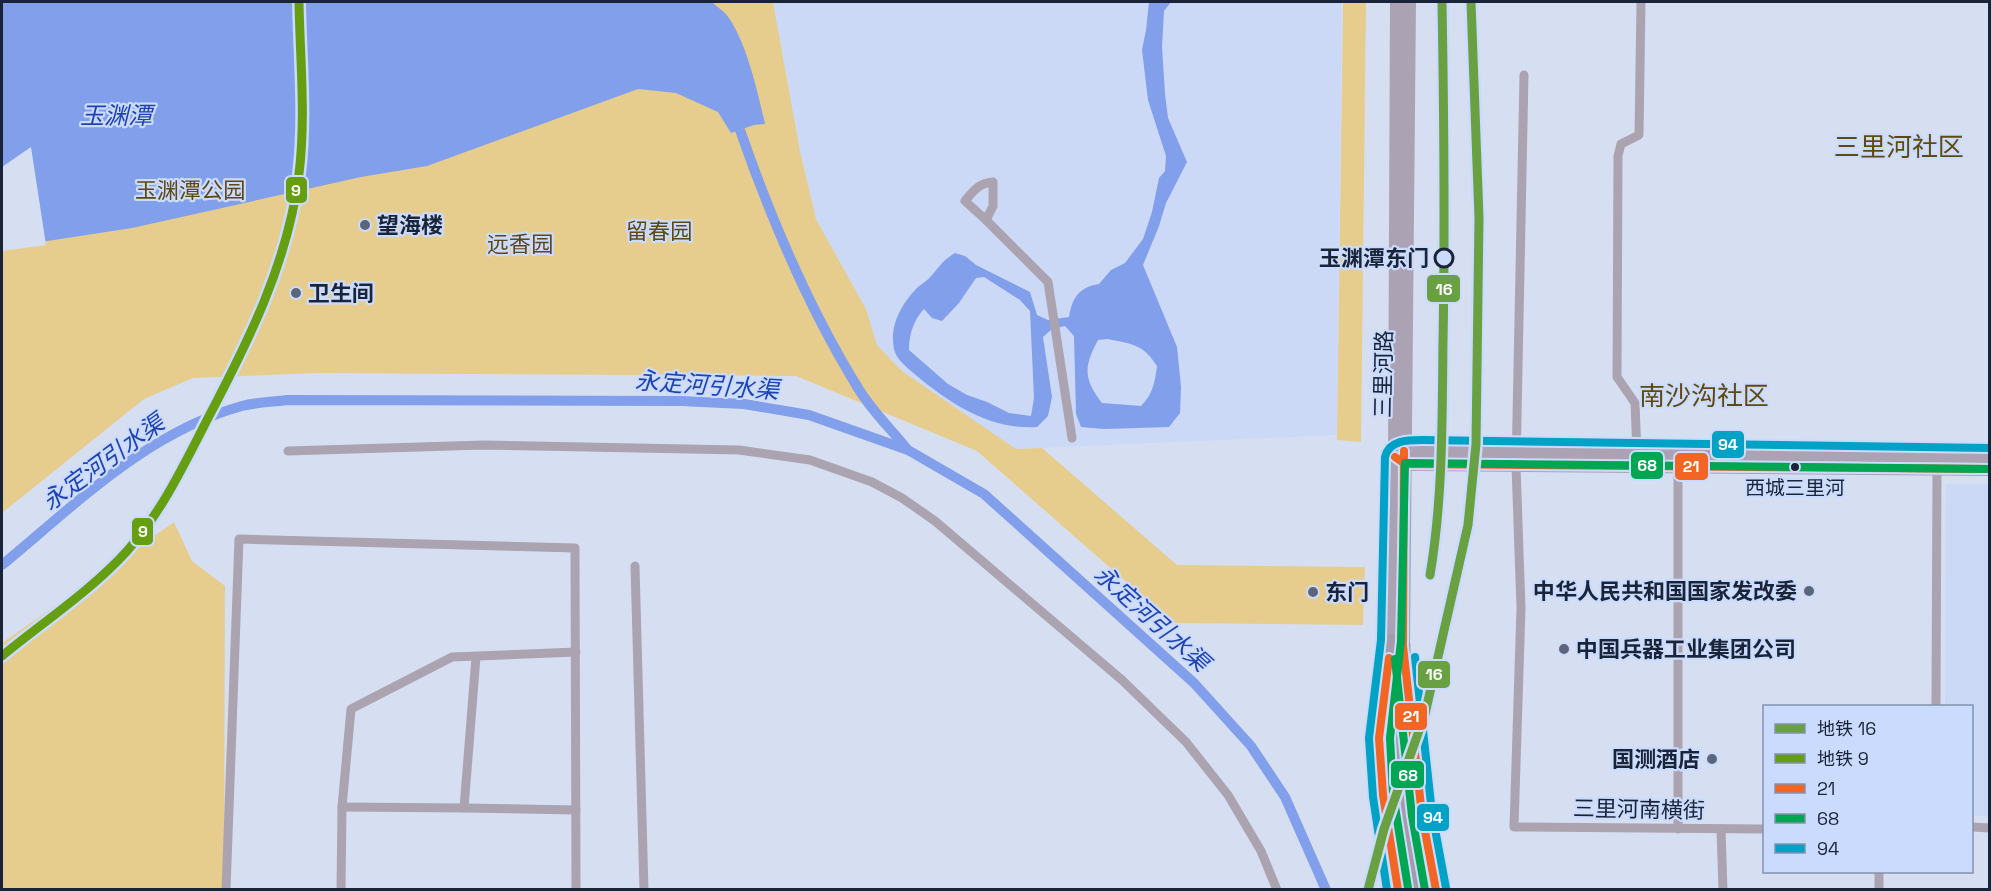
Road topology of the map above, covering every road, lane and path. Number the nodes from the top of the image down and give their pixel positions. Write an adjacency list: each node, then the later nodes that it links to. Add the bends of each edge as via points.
1 (1397, 2): 9 (main road, 三里河路)
2 (1409, 2): 9 (main road, 三里河路)
3 (1641, 2): 8 (street, via 1639,135 1621,144 1618,156 1617,377 1635,403)
4 (1524, 75): 11 (street)
5 (986, 220): 6 (street, via 1048,282)
6 (1072, 438)
7 (288, 451): 33 (street, via 484,445 739,450 810,460 872,482 935,521 1122,680 1186,742 1228,795 1261,851)
8 (1637, 455): 11 (main road); 12 (main road)
9 (1402, 458): 11 (main road); 16 (main road, 三里河路)
10 (1989, 459): 13 (main road)
11 (1516, 460): 12 (main road); 25 (street, 三里河南横街, via 1521,608 1514,827)
12 (1678, 461): 13 (main road); 25 (street)
13 (1936, 463): 14 (main road); 19 (street)
14 (1989, 469)
15 (635, 566): 32 (street)
16 (1397, 644): 34 (main road, 三里河路, via 1379,738 1383,795); 35 (main road, via 1400,801); 36 (main road, 三里河路)
17 (576, 652): 18 (street); 22 (street); 29 (street, via 575,548 239,539)
18 (476, 657): 20 (street, via 452,657 351,709); 21 (street)
19 (1936, 705)
20 (342, 807): 21 (street); 30 (street)
21 (464, 808): 22 (street)
22 (576, 810): 31 (street)
23 (1973, 828): 24 (street)
24 (1989, 828)
25 (1678, 829): 26 (street, 三里河南横街)
26 (1721, 829): 27 (street, 三里河南横街); 37 (street)
27 (1763, 829)
28 (1880, 873): 38 (street)
29 (226, 890)
30 (341, 890)
31 (576, 890)
32 (644, 890)
33 (1277, 890)
34 (1398, 890)
35 (1416, 890)
36 (1436, 890)
37 (1723, 890)
38 (1879, 890)

